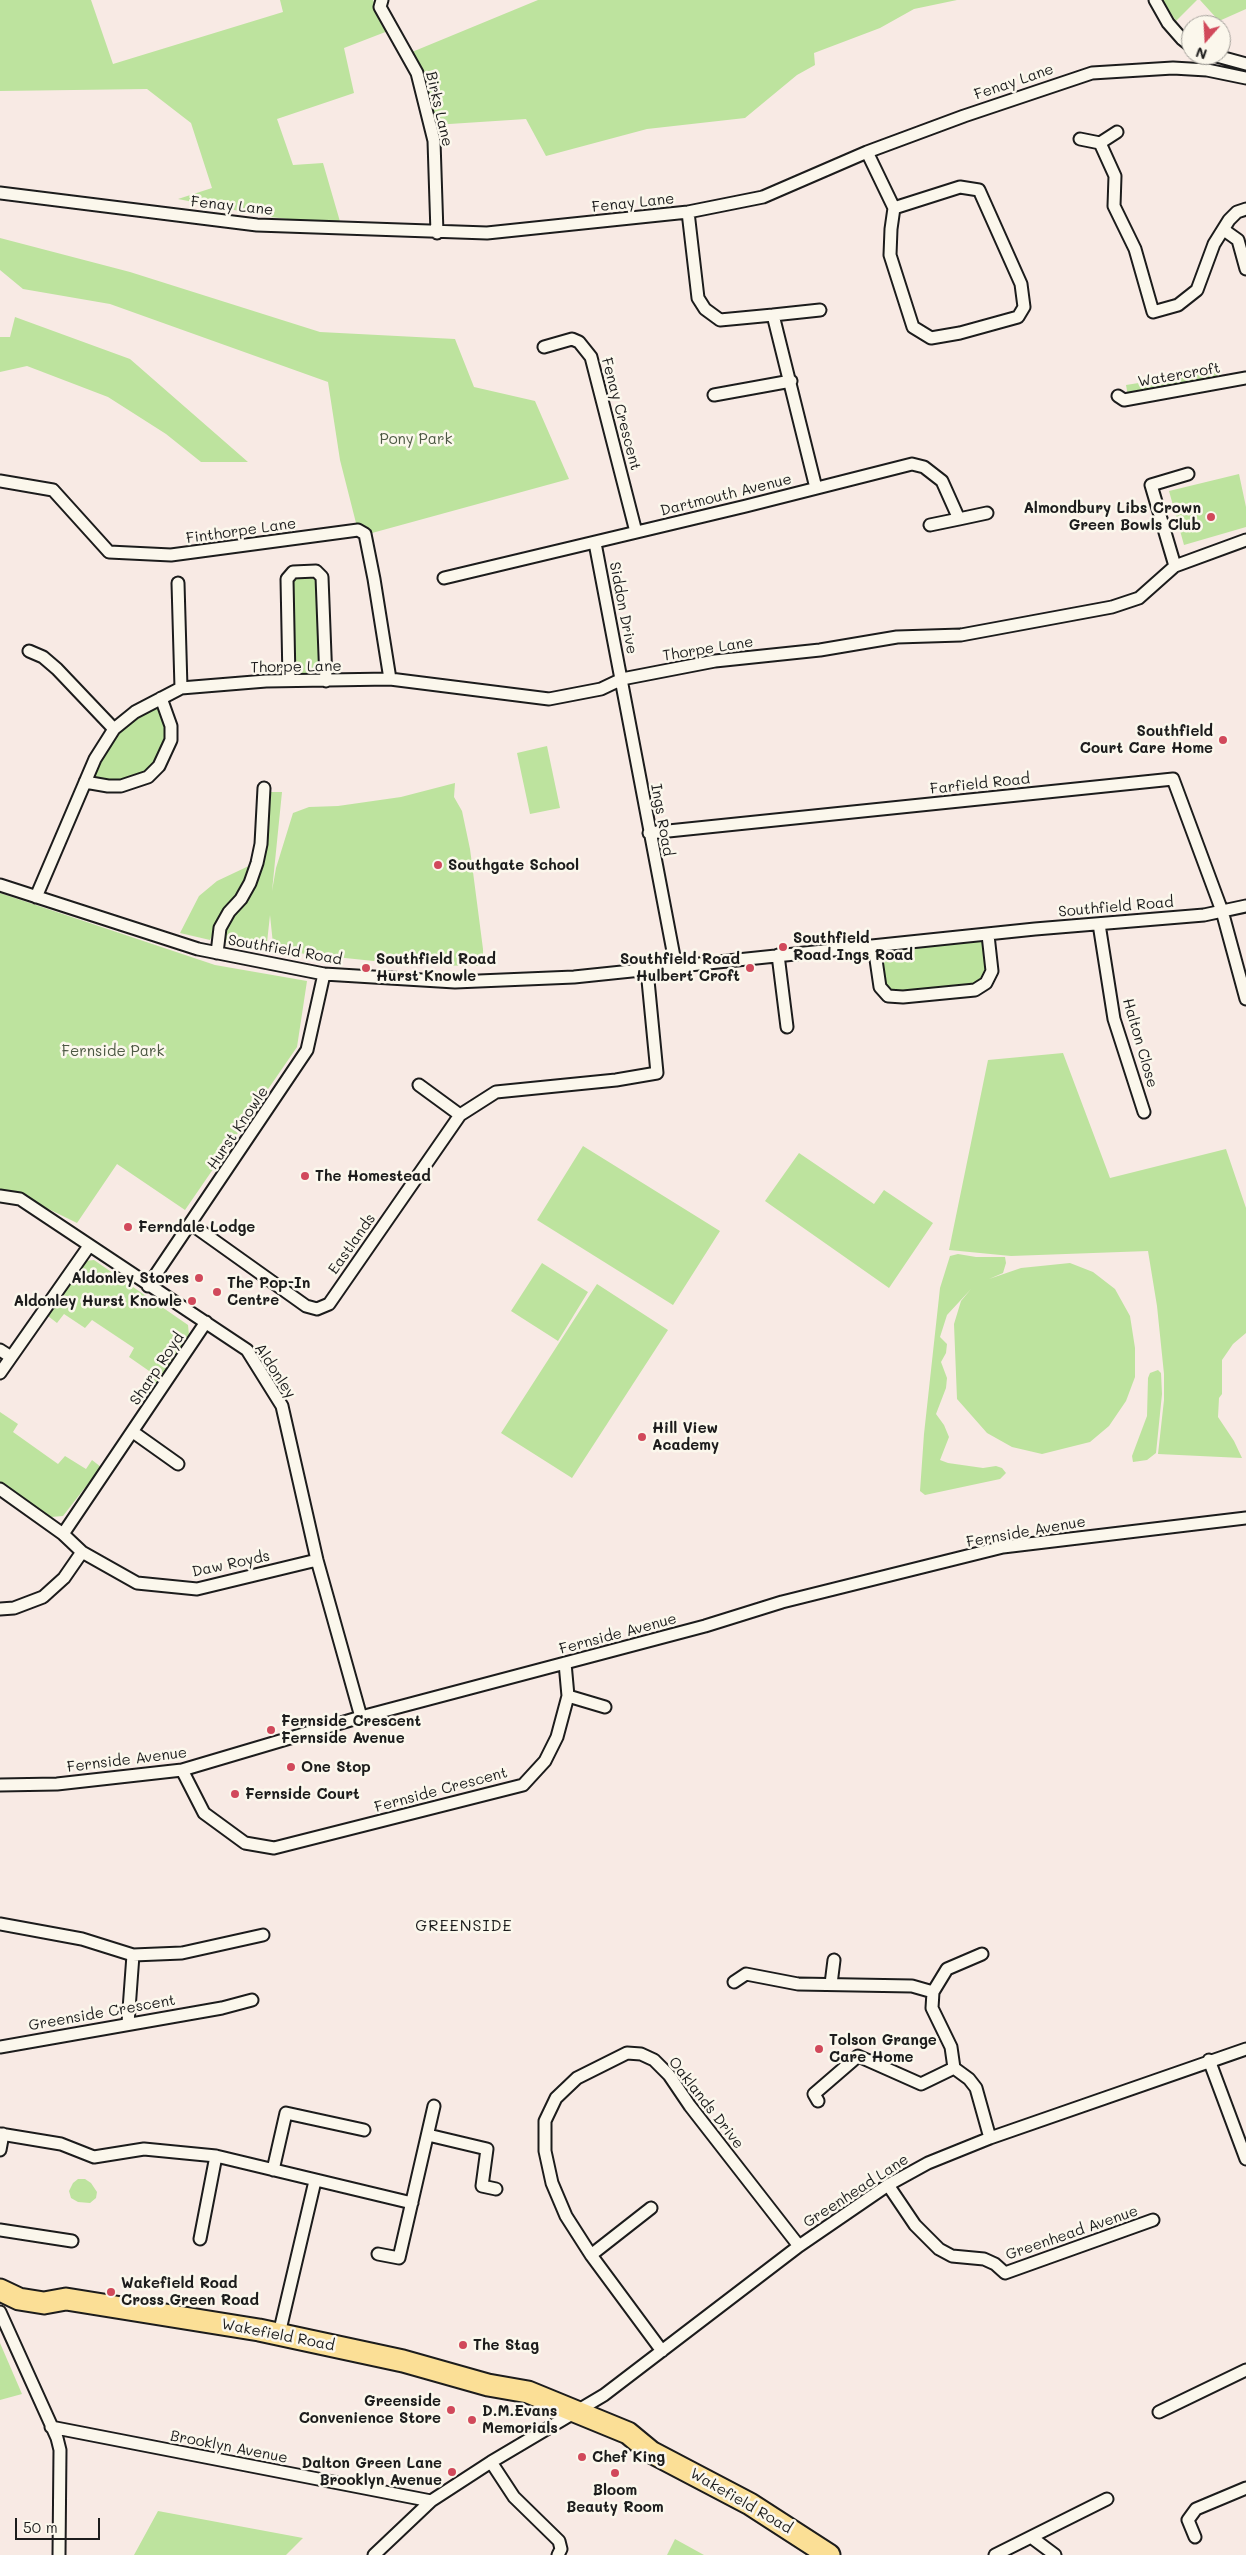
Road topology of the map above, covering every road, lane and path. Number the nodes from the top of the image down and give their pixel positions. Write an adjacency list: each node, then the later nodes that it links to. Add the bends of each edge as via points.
1 (382, 0): 16 (street, Birks Lane, via 380,7 417,73 434,141)
2 (1155, 0): 3 (street)
3 (1181, 38)
4 (1231, 60): 5 (street)
5 (1246, 64)
6 (1246, 78): 10 (street, Fenay Lane, via 1207,70 1173,68 1092,73 1041,88)
7 (1117, 132): 9 (street)
8 (1080, 139): 9 (street)
9 (1100, 143): 15 (street, via 1115,176 1114,206 1135,250 1154,312 1178,305 1197,290 1214,244)
10 (867, 152): 12 (street); 14 (street, Fenay Lane, via 763,197)
11 (0, 193): 16 (street, Fenay Lane, via 257,225)
12 (894, 208): 12 (street, via 890,255 913,327 931,338 1018,317 1024,307 1021,284 979,190 960,187)
13 (1246, 209): 15 (street, via 1237,212)
14 (688, 212): 16 (street, Fenay Lane, via 487,233); 19 (street, via 698,298 705,310 720,320)
15 (1224, 230): 17 (street, via 1238,240)
16 (437, 233)
17 (1246, 269)
18 (820, 310): 19 (street)
19 (773, 315): 22 (street)
20 (544, 347): 31 (street, Fenay Crescent, via 565,339 572,340 579,342 591,357)
21 (1246, 378): 24 (street, Watercroft, via 1124,400)
22 (790, 381): 23 (street); 27 (street)
23 (714, 396)
24 (1118, 396)
25 (1188, 474): 34 (street, via 1151,485)
26 (0, 481): 38 (street, Finthorpe Lane, via 53,490 109,552 171,555 358,530 365,534)
27 (816, 488): 29 (street, Dartmouth Avenue, via 912,464 924,467 942,482); 31 (street, Dartmouth Avenue)
28 (987, 513): 29 (street)
29 (959, 518): 30 (street)
30 (930, 525)
31 (636, 532): 33 (street, Dartmouth Avenue)
32 (1246, 540): 34 (street, Thorpe Lane)
33 (595, 543): 35 (street, Dartmouth Avenue); 39 (street, Siddon Drive)
34 (1175, 566): 39 (street, Thorpe Lane, via 1139,598 1112,607 961,635 897,638 715,661)
35 (444, 578)
36 (178, 584): 42 (street)
37 (29, 651): 44 (street, via 43,657 57,669)
38 (390, 679): 39 (street, Thorpe Lane, via 549,699 601,689); 41 (street, Thorpe Lane)
39 (622, 679): 47 (street, Ings Road)
40 (289, 680): 41 (street, Thorpe Lane); 41 (street, via 287,579 293,572 316,571 322,577); 42 (street, Thorpe Lane)
41 (326, 681)
42 (181, 688): 43 (street, Thorpe Lane)
43 (161, 698): 44 (street, Thorpe Lane, via 135,712); 45 (street, via 171,726 171,740 159,766 148,777 121,786)
44 (114, 729): 45 (street, Thorpe Lane)
45 (85, 782): 49 (street, Thorpe Lane)
46 (264, 788): 55 (street, via 257,863 241,900 220,928)
47 (649, 833): 51 (street, Farfield Road, via 1173,779); 57 (street, Ings Road)
48 (0, 885): 49 (street, Southfield Road)
49 (36, 897): 55 (street, Southfield Road)
50 (1246, 906): 51 (street, Southfield Road)
51 (1222, 911): 52 (street, Southfield Road); 60 (street)
52 (1099, 924): 53 (street, Southfield Road); 63 (street, Halton Close, via 1114,1019)
53 (988, 934): 54 (street, Southfield Road); 54 (street, via 992,971 986,983 975,990 888,996 880,987)
54 (874, 946): 56 (street, Southfield Road)
55 (217, 953): 59 (street, Southfield Road)
56 (778, 955): 57 (street, Southfield Road); 61 (street)
57 (676, 967): 58 (street, Southfield Road)
58 (647, 970): 59 (street, Southfield Road, via 455,982); 64 (street, Eastlands, via 657,1073 496,1092)
59 (324, 974): 66 (street, Hurst Knowle, via 306,1050)
60 (1246, 999)
61 (787, 1027)
62 (419, 1085): 64 (street)
63 (1144, 1112)
64 (460, 1115): 66 (street, Eastlands, via 329,1304 317,1309 306,1306)
65 (0, 1196): 67 (street, Aldonley, via 20,1199)
66 (191, 1224): 68 (street, Hurst Knowle)
67 (89, 1246): 68 (street, Aldonley); 71 (street)
68 (148, 1286): 69 (street, Aldonley)
69 (206, 1322): 73 (street, Sharp Royd); 79 (street, Aldonley, via 247,1350 282,1406)
70 (0, 1350): 71 (street)
71 (11, 1357): 72 (street)
72 (0, 1374)
73 (132, 1432): 74 (street); 77 (street, Sharp Royd)
74 (178, 1464)
75 (0, 1490): 77 (street, Daw Royds)
76 (1246, 1518): 81 (street, Fernside Avenue, via 1003,1547 782,1602)
77 (63, 1534): 78 (street, Daw Royds)
78 (82, 1552): 79 (street, Daw Royds, via 137,1583 197,1589); 80 (street, via 64,1578 43,1597 14,1608)
79 (317, 1560): 84 (street, Aldonley)
80 (0, 1609)
81 (565, 1663): 82 (street, Fernside Crescent); 84 (street, Fernside Avenue)
82 (568, 1696): 83 (street); 85 (street, Fernside Crescent, via 557,1737 545,1761 523,1785 274,1848 245,1843 204,1813)
83 (605, 1707)
84 (362, 1717): 85 (street, Fernside Avenue)
85 (182, 1770): 86 (street, Fernside Avenue, via 57,1784)
86 (0, 1785)
87 (0, 1924): 90 (street, via 82,1939)
88 (263, 1935): 90 (street, via 182,1953)
89 (982, 1954): 94 (street, via 947,1969)
90 (134, 1955): 96 (street)
91 (834, 1960): 93 (street)
92 (734, 1982): 93 (street, via 746,1974 798,1984)
93 (831, 1984): 94 (street, via 912,1986)
94 (933, 1992): 100 (street, via 932,2008 951,2047)
95 (252, 2000): 96 (street, Greenside Crescent)
96 (128, 2023): 97 (street, Greenside Crescent)
97 (0, 2047)
98 (1246, 2049): 99 (street, Greenhead Lane)
99 (1209, 2060): 106 (street, Greenhead Lane); 109 (street)
100 (954, 2068): 101 (street, via 921,2084 858,2056 814,2094); 106 (street, via 976,2088)
101 (818, 2101)
102 (434, 2106): 105 (street)
103 (364, 2130): 110 (street, via 286,2113)
104 (1, 2134): 107 (street); 108 (street, via 61,2144 94,2157 144,2148)
105 (428, 2135): 113 (street, via 487,2149 482,2186); 114 (street)
106 (990, 2138): 112 (street, Greenhead Lane, via 928,2163)
107 (0, 2150)
108 (216, 2156): 110 (street); 118 (street)
109 (1246, 2159)
110 (273, 2170): 111 (street)
111 (315, 2181): 114 (street); 125 (street)
112 (888, 2185): 116 (street, Greenhead Avenue, via 916,2225 939,2248 952,2256 984,2259 1005,2273); 120 (street, Greenhead Lane)
113 (496, 2189)
114 (412, 2203): 121 (street, via 399,2258)
115 (652, 2208): 122 (street)
116 (1153, 2220)
117 (0, 2230): 119 (street)
118 (200, 2239)
119 (72, 2241)
120 (799, 2246): 122 (street, Oaklands Drive, via 669,2075 654,2060 641,2054 627,2053 577,2078 556,2098 545,2121 545,2151 552,2183 566,2216); 126 (street, Greenhead Lane)
121 (378, 2254)
122 (591, 2255): 126 (street, Oaklands Drive)
123 (0, 2290): 125 (highway, Wakefield Road, via 19,2285 45,2289 66,2299)
124 (0, 2312): 130 (street)
125 (279, 2334): 129 (highway, Wakefield Road, via 528,2392)
126 (662, 2351): 129 (street, Greenhead Lane, via 604,2395)
127 (1246, 2370): 128 (street)
128 (1159, 2412)
129 (570, 2415): 131 (street, Greenhead Lane); 140 (highway, Wakefield Road, via 628,2433 651,2452 750,2504)
130 (51, 2427): 134 (street, Brooklyn Avenue); 137 (street, via 60,2450)
131 (491, 2462): 134 (street, Greenhead Lane); 139 (street, via 514,2497 560,2542)
132 (1246, 2488): 136 (street, via 1196,2509 1188,2520)
133 (1107, 2498): 135 (street)
134 (432, 2501): 138 (street, Greenhead Lane)
135 (1031, 2536): 141 (street); 142 (street)
136 (1195, 2537)
137 (59, 2555)
138 (374, 2555)
139 (558, 2555)
140 (829, 2555)
141 (995, 2555)
142 (1055, 2555)

